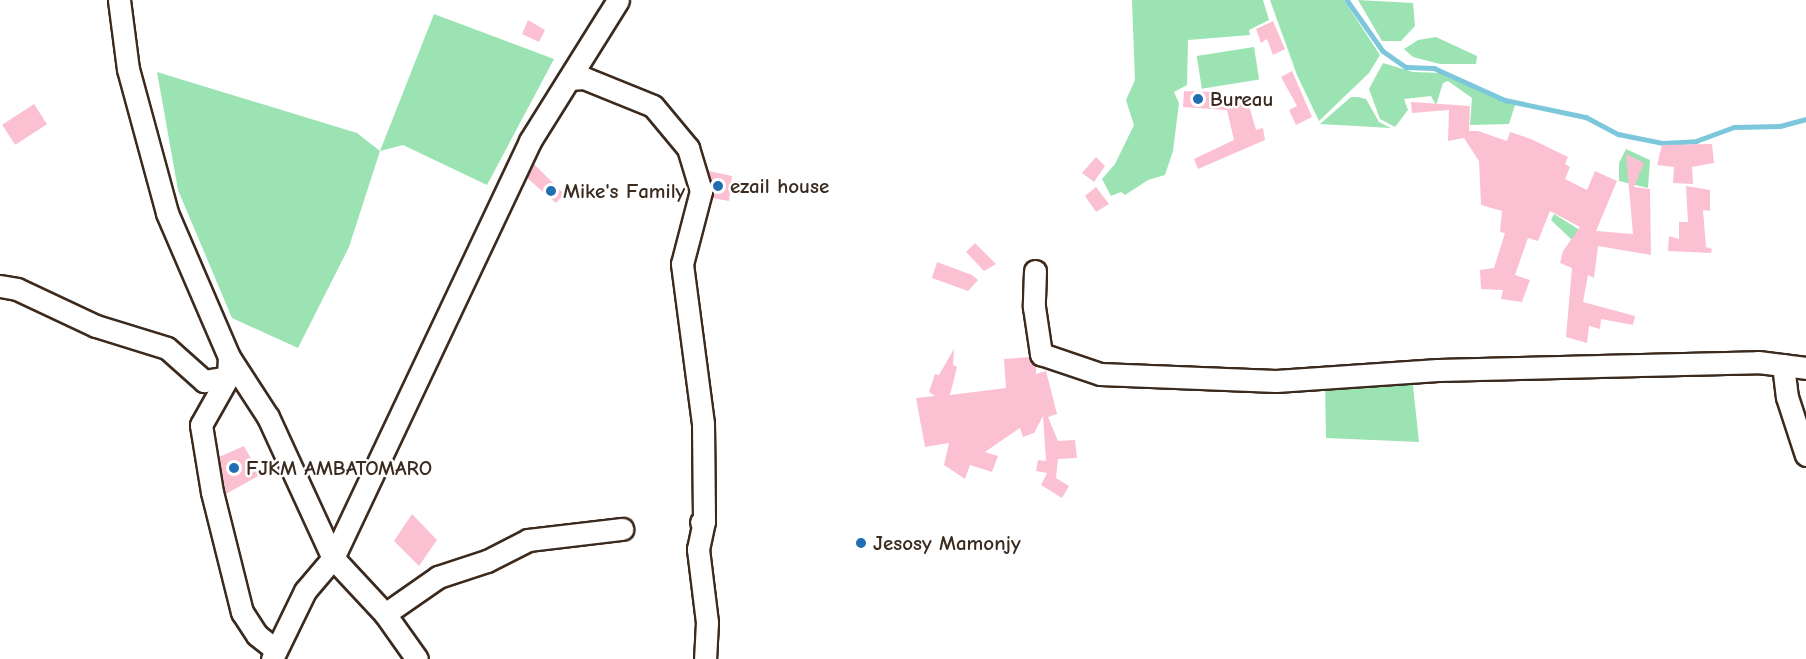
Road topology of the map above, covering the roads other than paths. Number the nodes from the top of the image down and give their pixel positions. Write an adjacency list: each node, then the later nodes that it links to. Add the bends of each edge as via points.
1 (119, 0): 7 (street, via 128,69 167,213)
2 (618, 0): 3 (street)
3 (569, 79): 11 (street, via 530,141); 15 (street, via 584,78 653,106 688,148 701,191 682,264 703,423 698,549 707,622)
4 (1035, 271): 6 (street, via 1034,307 1041,354 1100,374 1276,381 1438,370 1758,362)
5 (0, 286): 7 (street, via 17,289 96,326 167,348 204,381)
6 (1783, 365): 8 (street); 9 (street, via 1787,397)
7 (228, 367): 11 (street, via 268,417); 13 (street, via 201,425 212,492 242,612)
8 (1806, 368)
9 (1806, 455)
10 (622, 530): 12 (street, via 528,540 487,561 438,577)
11 (333, 558): 12 (street); 13 (street, via 305,591)
12 (385, 614): 14 (street)
13 (274, 654)
14 (417, 659)
15 (705, 659)

